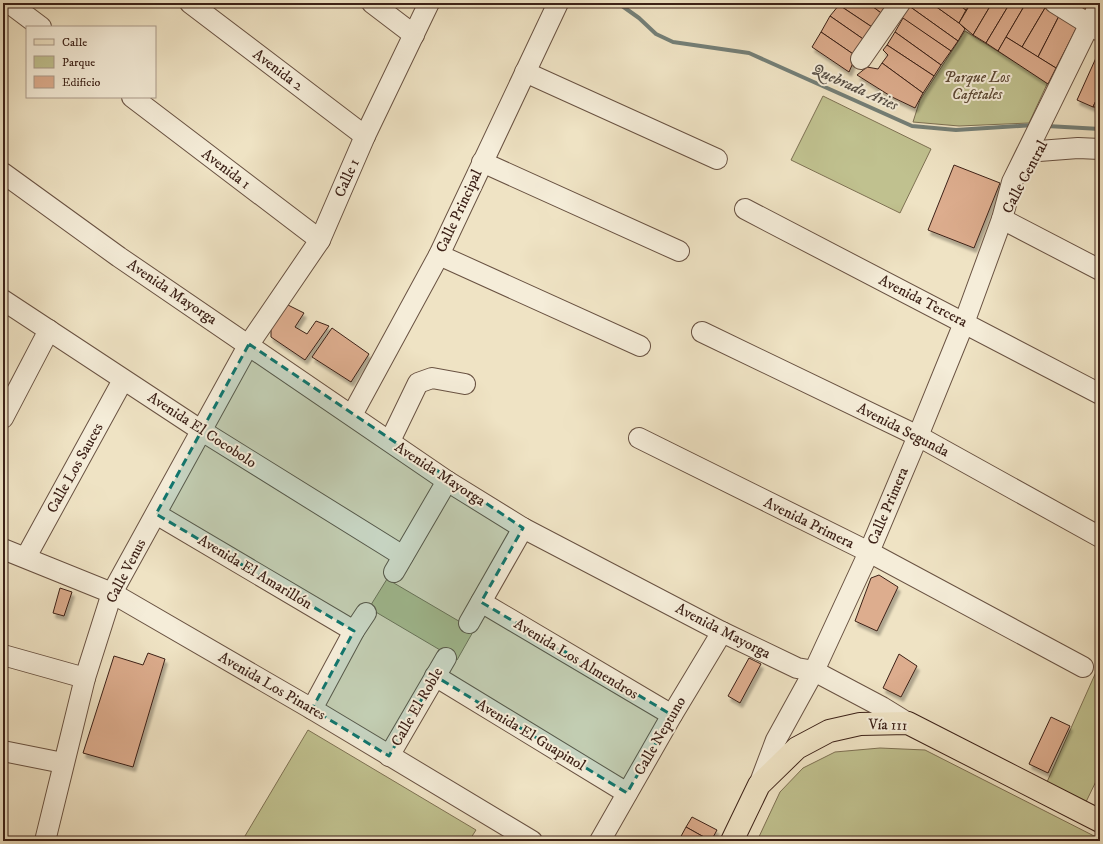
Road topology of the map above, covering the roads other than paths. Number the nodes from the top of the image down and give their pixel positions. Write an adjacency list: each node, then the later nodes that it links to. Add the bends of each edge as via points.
1 (9, 3): 9 (street)
2 (190, 3): 15 (street, Avenida 2)
3 (372, 3): 11 (street)
4 (429, 3): 11 (street, Calle 1)
5 (558, 3): 13 (street, Calle Principal)
6 (900, 3): 12 (street)
7 (1055, 3): 10 (street)
8 (1100, 3): 10 (street, Calle Central)
9 (39, 26)
10 (1097, 28): 16 (street, Calle Central)
11 (414, 35): 15 (street, Calle 1)
12 (861, 59)
13 (525, 72): 18 (street); 19 (street, Calle Principal)
14 (133, 98): 23 (street, Avenida 1)
15 (366, 136): 23 (street, Calle 1)
16 (1040, 140): 17 (street); 22 (street, Calle Central, via 1021,190)
17 (1100, 150)
18 (717, 159)
19 (482, 162): 24 (street); 25 (street, Calle Principal)
20 (3, 173): 31 (street, Avenida Mayorga, via 119,257)
21 (745, 209): 28 (street, Avenida Tercera)
22 (1002, 219): 26 (street); 28 (street, Calle Primera)
23 (320, 240): 31 (street, Calle 1)
24 (680, 251)
25 (438, 255): 32 (street); 36 (street, Calle Principal)
26 (1100, 270)
27 (3, 300): 29 (street, Avenida El Cocobolo)
28 (964, 323): 35 (street, Avenida Tercera); 39 (street, Calle Primera)
29 (49, 330): 33 (street, Avenida El Cocobolo); 37 (street)
30 (702, 332): 39 (street, Avenida Segunda)
31 (249, 344): 36 (street, Avenida Mayorga); 38 (street, Calle Venus)
32 (640, 346)
33 (123, 380): 38 (street, Avenida El Cocobolo); 48 (street, Calle Los Sauces)
34 (465, 384): 41 (street, via 432,378 418,383)
35 (1100, 394)
36 (352, 415): 41 (street, Avenida Mayorga)
37 (3, 418)
38 (202, 431): 42 (street, Avenida El Cocobolo, via 399,564); 43 (street, Calle Venus)
39 (918, 436): 45 (street, Avenida Segunda); 47 (street, Calle Primera)
40 (639, 438): 47 (street, Avenida Primera)
41 (390, 441): 42 (street, Avenida Mayorga)
42 (448, 481): 44 (street, Avenida Mayorga)
43 (156, 514): 49 (street, Calle Venus); 53 (street, Avenida El Amarillón)
44 (523, 528): 50 (street); 54 (street, Avenida Mayorga)
45 (1100, 536)
46 (3, 548): 48 (street, Avenida Los Pinares)
47 (868, 552): 57 (street, Avenida Primera); 58 (street, Calle Primera)
48 (26, 557): 49 (street, Avenida Los Pinares)
49 (112, 593): 60 (street, Calle Venus); 61 (street, Avenida Los Pinares)
50 (481, 602): 52 (street); 62 (street, Avenida Los Almendros)
51 (366, 612): 53 (street)
52 (469, 622)
53 (354, 631): 61 (street)
54 (722, 632): 58 (street, Avenida Mayorga, via 797,668); 62 (street, Calle Neptuno)
55 (3, 655): 60 (street)
56 (446, 658): 59 (street, Calle El Roble)
57 (1082, 667)
58 (814, 671): 63 (street, Avenida Mayorga); 67 (street, Calle Primera, via 776,740)
59 (435, 676): 65 (street, Calle El Roble); 68 (street, Avenida El Guapinol)
60 (85, 678): 66 (street, Calle Venus)
61 (312, 709): 65 (street, Avenida Los Pinares)
62 (672, 715): 68 (street, Calle Neptuno)
63 (908, 723): 67 (main road, Vía 111, via 860,724 829,731 798,748); 69 (main road, Vía 111)
64 (3, 751): 66 (street)
65 (389, 756): 71 (street, Avenida Los Pinares)
66 (63, 763): 70 (street, Calle Venus)
67 (759, 785): 73 (main road, Vía 111)
68 (627, 793): 72 (street, Calle Neptuno)
69 (1100, 821)
70 (46, 841)
71 (532, 841)
72 (600, 841)
73 (732, 841)

